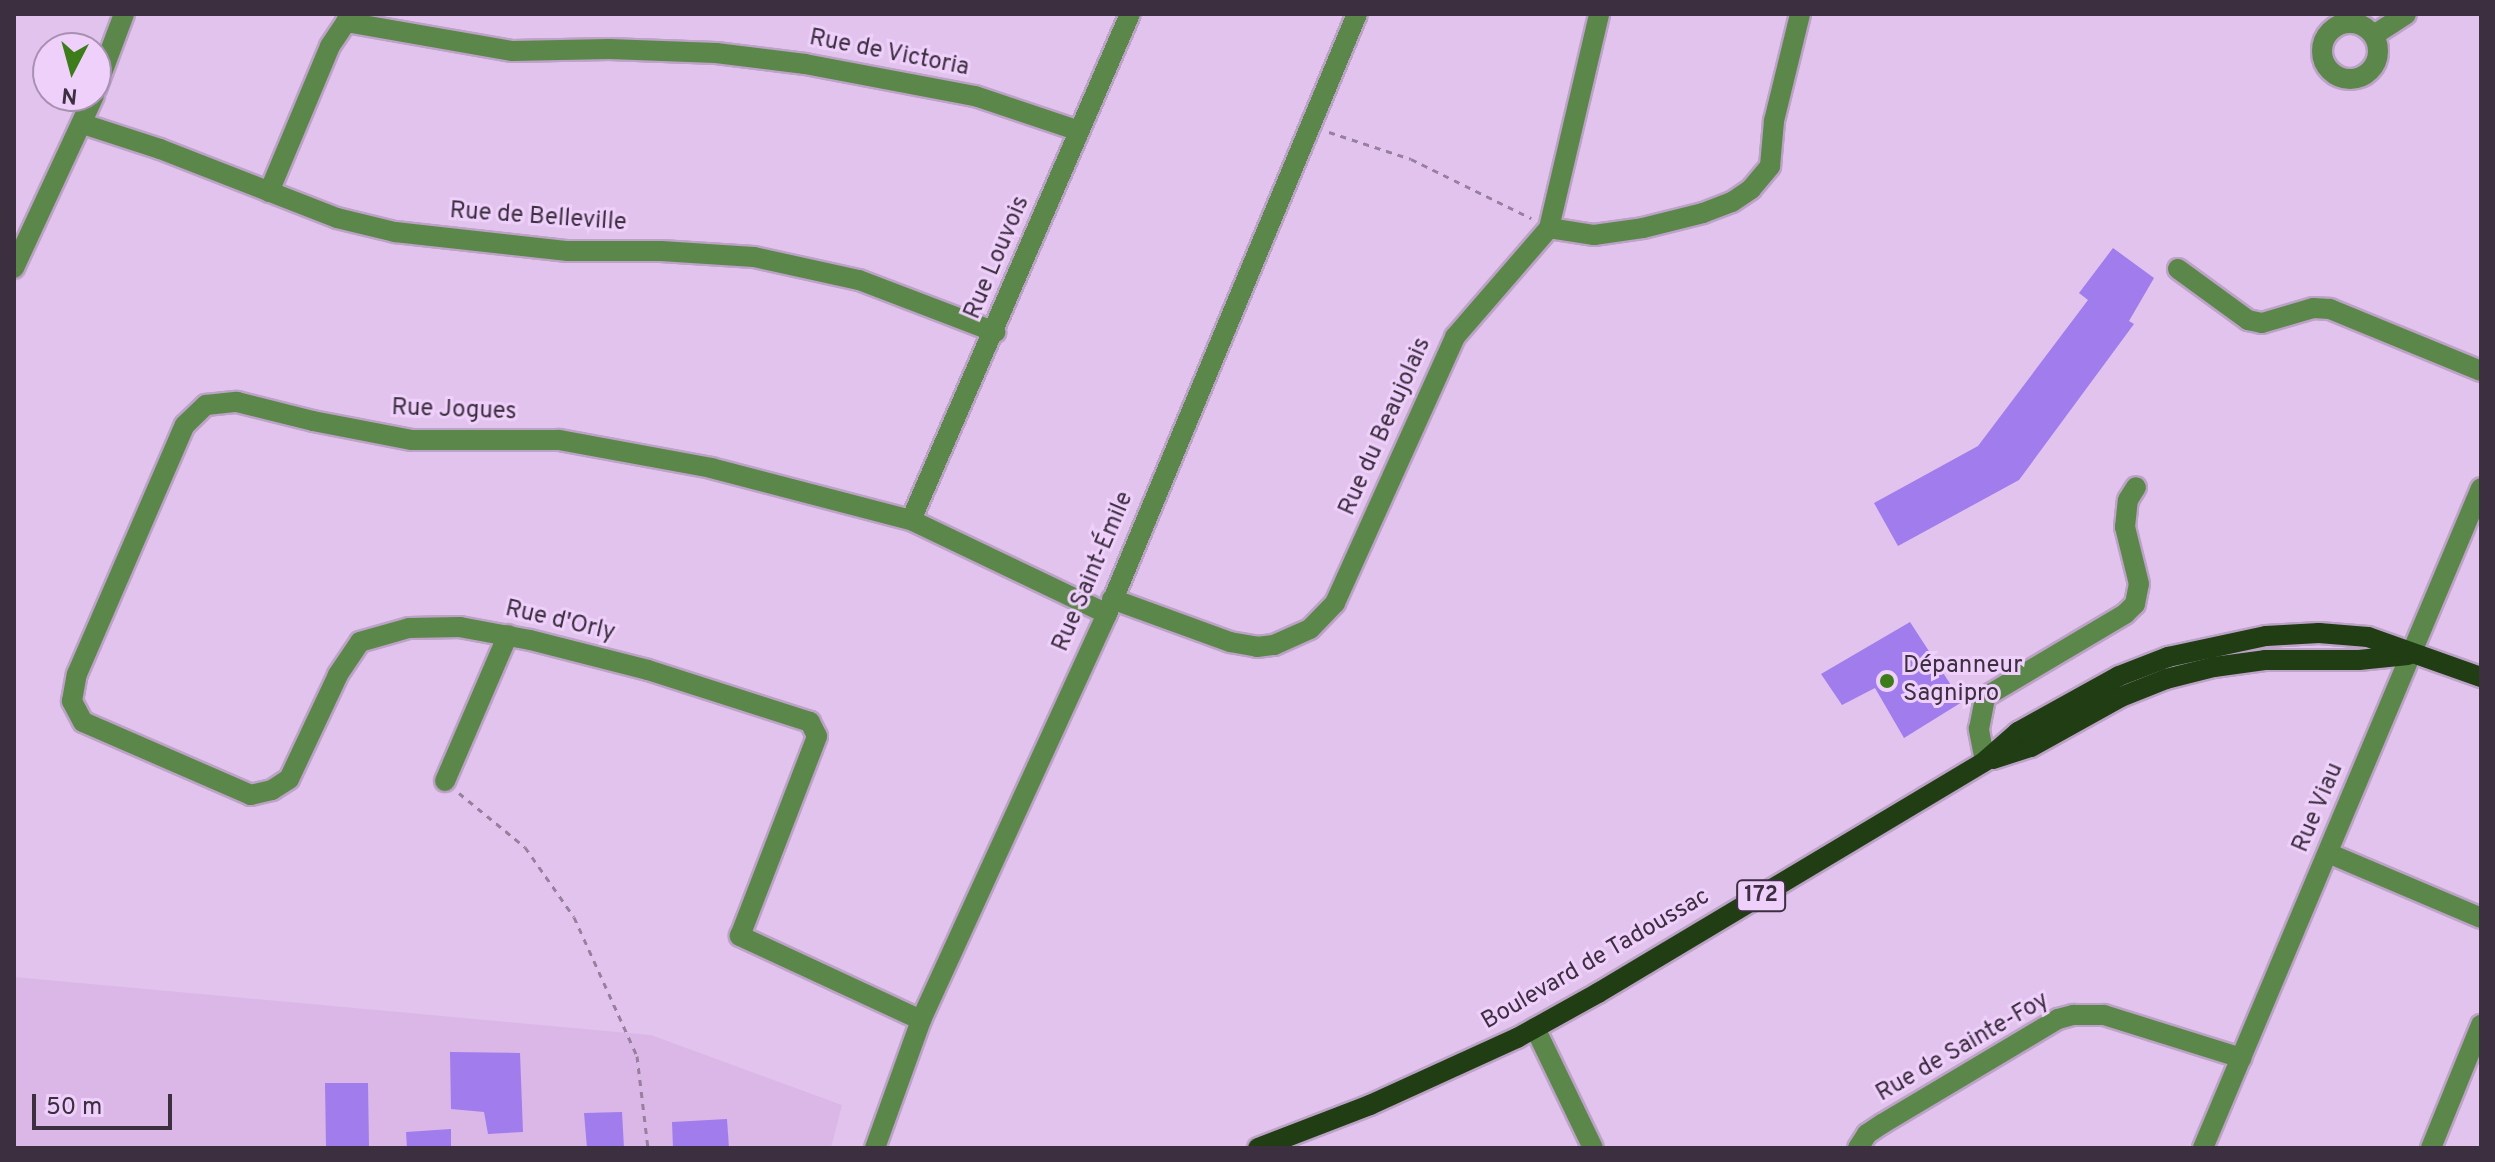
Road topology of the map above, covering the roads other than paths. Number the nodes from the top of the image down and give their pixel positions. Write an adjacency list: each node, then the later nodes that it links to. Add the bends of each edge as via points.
1 (124, 14): 8 (street)
2 (1130, 14): 11 (street, Rue Louvois)
3 (1599, 14): 13 (street, Rue du Beaujolais)
4 (1800, 14): 13 (street, via 1774,121 1770,166 1751,189 1703,213 1643,228 1594,235)
5 (2406, 14): 7 (street)
6 (1350, 16): 21 (street, Rue Saint-Émile, via 1310,126)
7 (2374, 35)
8 (112, 46)
9 (88, 112): 10 (street)
10 (83, 124): 12 (street, Rue de Belleville); 14 (street)
11 (1079, 131): 12 (street, Rue de Victoria, via 975,96 805,64 716,53 513,51 346,22 330,46); 16 (street, Rue Louvois)
12 (269, 192): 16 (street, Rue de Belleville, via 337,218 395,232 568,251 754,257 859,280)
13 (1549, 228): 21 (street, Rue du Beaujolais, via 1455,337 1345,584 1310,629 1257,647)
14 (14, 268)
15 (2178, 269): 17 (street, via 2248,320 2262,323 2313,308 2330,309)
16 (995, 332): 20 (street, Rue Louvois)
17 (2481, 371)
18 (2136, 487): 26 (street, via 2128,500 2125,527 2139,584 2135,604 1985,697 1979,729)
19 (2481, 488): 23 (street, Rue Viau)
20 (911, 520): 21 (street, Rue Jogues); 25 (street, Rue Jogues, via 711,468 559,440 412,440 237,402 206,405 185,425 77,674 72,701 83,722)
21 (1110, 606): 30 (street, Rue Saint-Émile)
22 (508, 635): 25 (street, Rue d'Orly, via 460,627 409,628 360,642 338,675 289,779 272,790 251,795); 27 (street); 30 (street, Rue d'Orly, via 648,670 810,722 817,736 740,936)
23 (2412, 654): 24 (main road, Boulevard de Tadoussac / 172); 26 (main road, Boulevard de Tadoussac / 172, via 2265,660 2166,679 2121,697 2031,747); 28 (street, Rue Viau)
24 (2481, 677)
25 (158, 753)
26 (1985, 761): 32 (main road, Boulevard de Tadoussac / 172)
27 (445, 781)
28 (2328, 853): 29 (street); 33 (street, Rue Viau)
29 (2481, 918)
30 (921, 1020): 34 (street, Rue Saint-Émile)
31 (2481, 1025): 39 (street)
32 (1535, 1028): 35 (main road, Boulevard de Tadoussac / 172, via 1383,1100); 36 (street)
33 (2241, 1058): 37 (street, Rue de Sainte-Foy, via 2104,1015 2073,1015 1882,1124); 38 (street, Rue Viau)
34 (875, 1148)
35 (1258, 1148)
36 (1593, 1148)
37 (1858, 1148)
38 (2203, 1148)
39 (2431, 1148)

